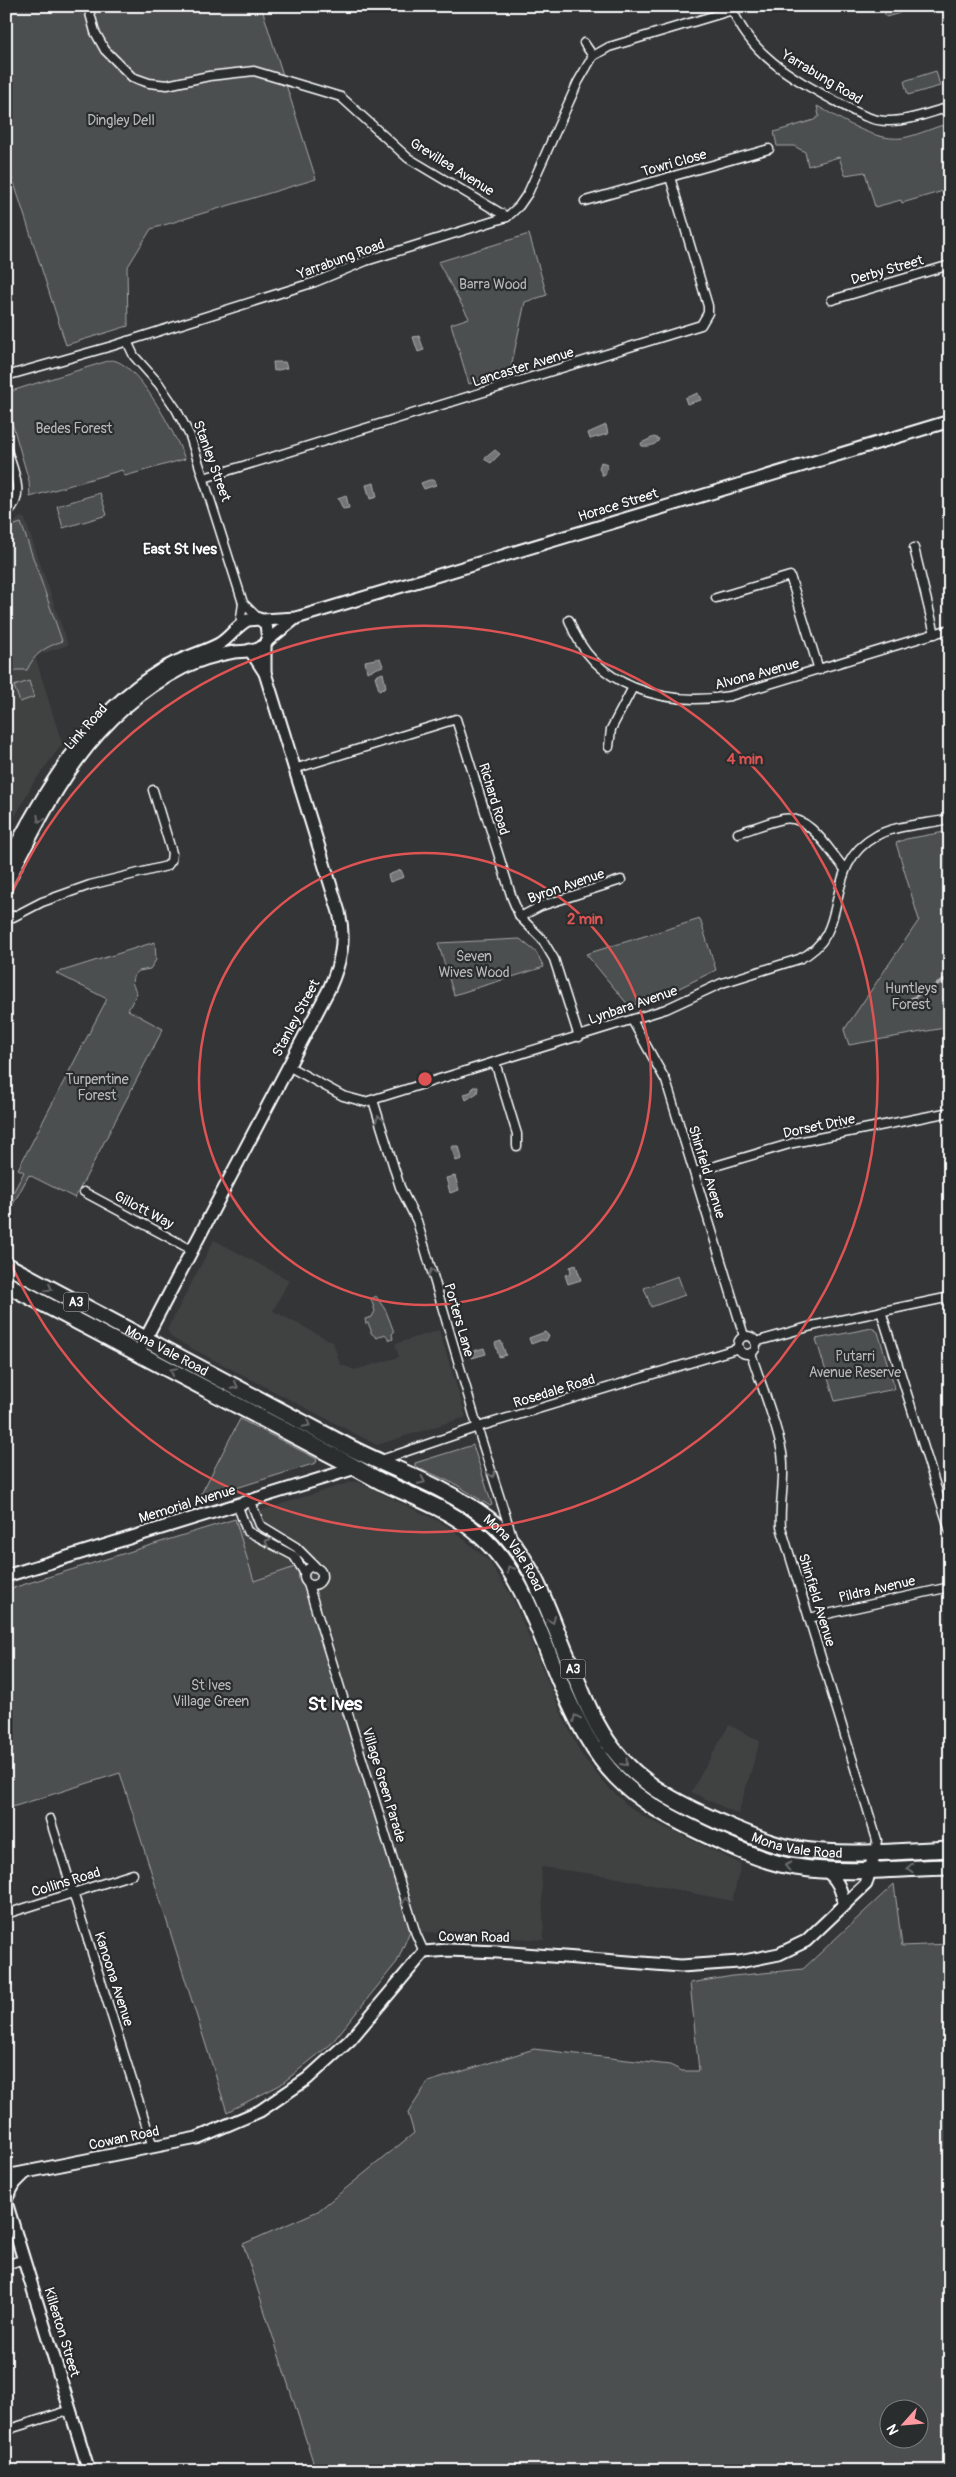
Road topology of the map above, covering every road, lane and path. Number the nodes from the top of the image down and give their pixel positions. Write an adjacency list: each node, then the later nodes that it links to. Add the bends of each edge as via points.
1 (88, 6): 9 (street, Grevillea Avenue, via 95,32 105,50 132,76 167,85 254,71 341,97 408,158)
2 (732, 8): 4 (street, Yarrabung Road, via 609,47); 5 (street, Yarrabung Road, via 745,35 786,74 862,115 889,122)
3 (584, 43): 4 (street)
4 (593, 56): 9 (street, Yarrabung Road, via 528,193)
5 (950, 107)
6 (769, 149): 7 (street, Towri Close)
7 (670, 177): 8 (street, Towri Close); 16 (street, Lancaster Avenue, via 708,306 701,325)
8 (585, 201)
9 (507, 217): 12 (street, Yarrabung Road)
10 (950, 265): 11 (street, Derby Street)
11 (832, 300)
12 (127, 341): 13 (street, Yarrabung Road); 16 (street, Stanley Street, via 134,356 176,409 190,436)
13 (6, 376)
14 (950, 421): 21 (street, Horace Street)
15 (6, 447): 17 (street, via 19,490 13,507)
16 (204, 478): 20 (street, Stanley Street)
17 (6, 513)
18 (914, 548): 26 (street)
19 (716, 598): 29 (street, via 790,576)
20 (243, 603): 22 (street, Stanley Street); 24 (street, Stanley Street)
21 (296, 618): 22 (street, Horace Street); 27 (street, Horace Street)
22 (261, 620): 24 (street, via 248,620); 27 (street, via 269,629)
23 (569, 620): 31 (street, Alvona Avenue, via 575,637 590,656)
24 (239, 627): 28 (street, via 238,640); 37 (street, Link Road, via 212,648 191,654 161,670 108,713 54,776)
25 (950, 630): 26 (street, Alvona Avenue)
26 (935, 634): 29 (street, Alvona Avenue)
27 (267, 642): 28 (street); 30 (street, Stanley Street)
28 (248, 650): 30 (street, Stanley Street); 40 (street, Link Road, one-way to 40, via 214,657 168,676 151,686 108,723 55,792)
29 (819, 670): 31 (street, Alvona Avenue, via 707,700 662,697)
30 (265, 673): 33 (street, Stanley Street)
31 (632, 689): 32 (street, via 611,728)
32 (610, 746)
33 (294, 769): 42 (street, Richard Road, via 456,719); 46 (street, Stanley Street, via 339,912 343,938 340,961 332,981)
34 (153, 790): 41 (street, via 172,853 166,866 90,885 42,902 14,917)
35 (950, 820): 38 (street, Lynbara Avenue, via 882,833 862,845)
36 (738, 834): 38 (street, via 783,819 794,819 811,829)
37 (6, 864)
38 (844, 868): 43 (street, Lynbara Avenue, via 831,927 809,954 722,983 666,1009)
39 (621, 880): 42 (street, Byron Avenue, via 542,906)
40 (6, 886)
41 (6, 914)
42 (520, 917): 44 (street, Richard Road, via 542,940 554,959)
43 (632, 1020): 44 (street, Lynbara Avenue); 50 (street, Shinfield Avenue, via 666,1081)
44 (579, 1036): 45 (street, Lynbara Avenue)
45 (495, 1062): 47 (street, Lynbara Avenue); 49 (street, via 517,1134)
46 (288, 1066): 47 (street, Lynbara Avenue, via 350,1099); 52 (street, Stanley Street)
47 (373, 1100): 63 (street, Porters Lane, one-way to 47, via 416,1220 400,1187)
48 (950, 1112): 50 (street, Dorset Drive, via 793,1143)
49 (517, 1146)
50 (695, 1172): 57 (street, Shinfield Avenue)
51 (84, 1192): 52 (street, Gillott Way)
52 (192, 1250): 58 (street, Stanley Street)
53 (6, 1265): 58 (highway, Mona Vale Road / A3, one-way to 58)
54 (6, 1284): 61 (highway, Mona Vale Road / A3)
55 (950, 1296): 56 (street)
56 (881, 1311): 59 (street); 68 (street)
57 (744, 1336): 59 (street, via 750,1336); 60 (street, via 738,1342)
58 (145, 1338): 61 (street, Stanley Street); 64 (highway, Mona Vale Road / A3, one-way to 64)
59 (756, 1342): 62 (street)
60 (739, 1348): 62 (street, via 742,1352); 63 (street, Rosedale Road)
61 (138, 1353): 65 (highway, Mona Vale Road / A3, one-way to 61)
62 (751, 1353): 75 (street, Shinfield Avenue, via 782,1452 781,1527)
63 (478, 1427): 64 (street, Rosedale Road); 69 (street, Porters Lane, one-way to 69)
64 (377, 1461): 65 (street, Memorial Avenue); 69 (highway, Mona Vale Road / A3, one-way to 69, via 471,1506 503,1532)
65 (356, 1468): 66 (street, Memorial Avenue); 81 (highway, Mona Vale Road / A3, one-way to 65, via 782,1864 743,1851 676,1820 630,1792 602,1762 585,1736 521,1588 504,1560 461,1521)
66 (250, 1500): 67 (street, Memorial Avenue); 70 (street, via 260,1526 296,1547)
67 (237, 1504): 71 (street, one-way to 67, via 294,1556 247,1531); 72 (street, Memorial Avenue)
68 (950, 1531)
69 (516, 1550): 78 (highway, Mona Vale Road / A3, one-way to 78, via 534,1578 597,1724 613,1749 644,1782 706,1816 777,1845 809,1851)
70 (315, 1566): 71 (street); 73 (street, via 322,1576 321,1581)
71 (304, 1572): 73 (street, via 304,1579)
72 (6, 1576)
73 (312, 1584): 86 (street, Village Green Parade, one-way to 73, via 312,1596)
74 (950, 1587): 75 (street, Pildra Avenue)
75 (810, 1618): 78 (street, Shinfield Avenue, via 877,1840)
76 (50, 1818): 83 (street, Kanoona Avenue)
77 (950, 1849): 78 (highway, Mona Vale Road / A3)
78 (875, 1852): 80 (street, Cowan Road)
79 (950, 1867): 80 (highway, Mona Vale Road / A3, one-way to 80)
80 (871, 1869): 81 (highway, Mona Vale Road / A3); 84 (street, Cowan Road, via 868,1881)
81 (824, 1870): 84 (street, via 833,1875 840,1886)
82 (133, 1874): 83 (street, Collins Road)
83 (74, 1893): 85 (street, Collins Road); 87 (street, Kanoona Avenue)
84 (844, 1904): 86 (street, Cowan Road, via 806,1941 779,1954 739,1962 681,1966 498,1952)
85 (6, 1914)
86 (424, 1952): 87 (street, Cowan Road, via 350,2040 306,2079 260,2111 197,2138)
87 (153, 2147): 88 (street, Cowan Road)
88 (25, 2173): 89 (street, Cowan Road); 90 (street)
89 (6, 2176)
90 (6, 2200): 91 (street, Killeaton Street)
91 (24, 2260): 92 (street); 93 (street, Killeaton Street)
92 (6, 2265)
93 (71, 2410): 94 (street); 95 (street, Killeaton Street)
94 (6, 2430)
95 (89, 2471)

